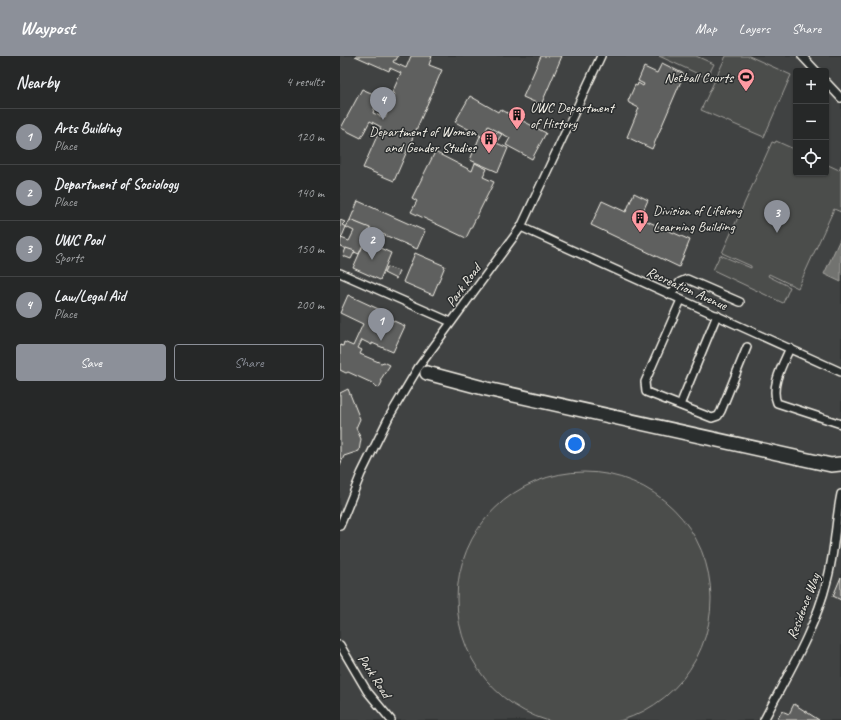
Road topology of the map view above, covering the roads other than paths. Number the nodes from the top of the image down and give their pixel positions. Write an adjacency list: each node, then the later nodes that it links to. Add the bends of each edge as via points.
1 (601, 56): 6 (lane, Park Road)
2 (802, 56): 3 (lane)
3 (813, 68)
4 (829, 85): 5 (lane)
5 (841, 98)
6 (521, 227): 8 (lane, Recreation Avenue); 12 (lane, Park Road)
7 (340, 272): 12 (lane)
8 (670, 295): 9 (lane, Recreation Avenue); 10 (lane, via 680,282 687,279)
9 (681, 300): 11 (lane, Recreation Avenue); 17 (lane, via 645,382 646,392)
10 (740, 302)
11 (716, 315): 14 (lane, Recreation Avenue); 17 (lane)
12 (451, 322): 21 (lane, Park Road, via 418,368 388,417)
13 (747, 347): 17 (lane, via 718,416 712,418)
14 (790, 348): 15 (lane, Recreation Avenue); 18 (lane, via 777,381 774,396 777,404)
15 (841, 372)
16 (427, 373): 19 (street, via 644,424 831,465)
17 (680, 405)
18 (841, 424)
19 (840, 464)
20 (841, 494): 24 (lane, Residence Way, via 834,547 819,608)
21 (340, 526)
22 (340, 645): 23 (lane, Park Road, via 367,691)
23 (391, 720)
24 (764, 720)

